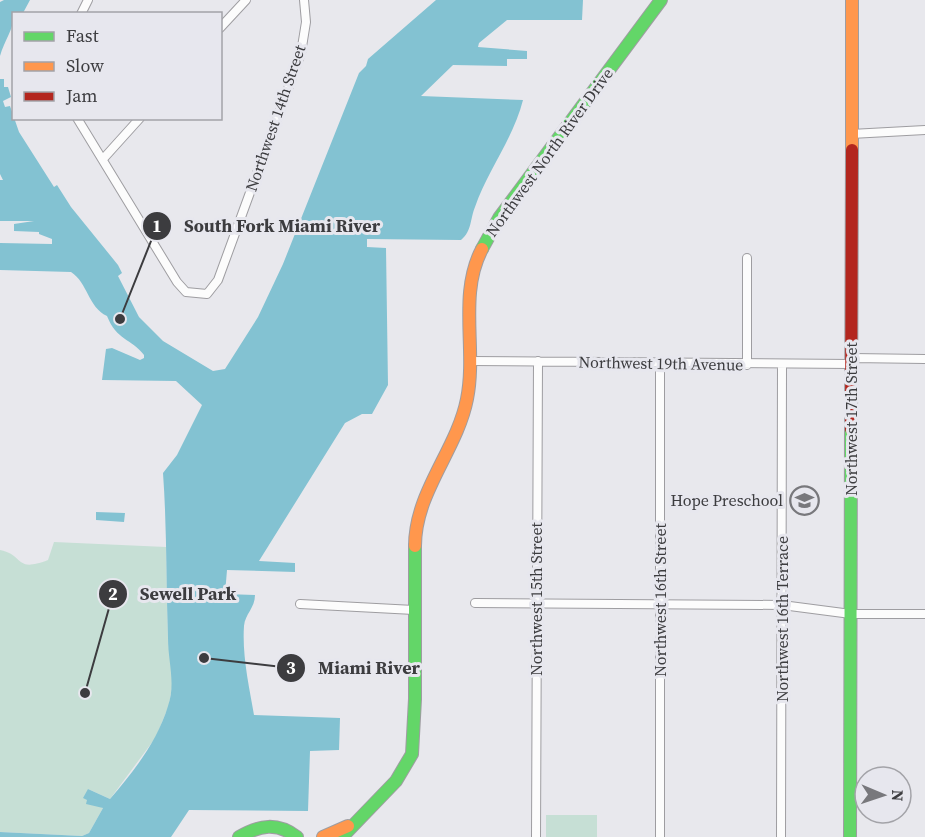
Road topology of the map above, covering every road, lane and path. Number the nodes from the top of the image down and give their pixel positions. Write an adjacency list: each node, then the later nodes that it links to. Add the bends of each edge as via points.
1 (246, 0): 5 (street)
2 (304, 0): 10 (street, Northwest 14th Street, via 305,32 293,75 211,291 186,292 177,282)
3 (661, 0): 13 (street, Northwest North River Drive, via 488,237 472,277)
4 (852, 0): 9 (street, Northwest 17th Street)
5 (222, 26)
6 (78, 120): 10 (street)
7 (138, 120): 10 (street)
8 (925, 130): 9 (street)
9 (851, 134): 15 (street, Northwest 17th Street)
10 (103, 159)
11 (747, 258): 17 (street)
12 (925, 359): 15 (street, Northwest 19th Avenue)
13 (470, 361): 14 (street, Northwest 19th Avenue); 24 (street, Northwest North River Drive, via 468,393 461,418 418,518)
14 (538, 361): 16 (street, Northwest 19th Avenue); 21 (street, Northwest 15th Street)
15 (851, 361): 18 (street, Northwest 19th Avenue); 25 (street, Northwest 17th Street)
16 (660, 363): 17 (street, Northwest 19th Avenue); 22 (street, Northwest 16th Street)
17 (747, 365): 18 (street, Northwest 19th Avenue)
18 (782, 365): 23 (street, Northwest 16th Terrace)
19 (475, 603): 21 (street)
20 (300, 604): 24 (street)
21 (536, 604): 22 (street); 31 (street, Northwest 15th Street)
22 (660, 605): 23 (street); 32 (street, Northwest 16th Street)
23 (782, 605): 25 (street); 33 (street, Northwest 16th Terrace)
24 (414, 610): 27 (street, Northwest North River Drive, via 412,754 396,781)
25 (851, 614): 26 (street); 34 (street, Northwest 17th Street)
26 (925, 614)
27 (344, 833): 30 (street)
28 (239, 837): 29 (street, via 263,825 284,828)
29 (297, 837)
30 (323, 837)
31 (536, 837)
32 (660, 837)
33 (781, 837)
34 (850, 837)

